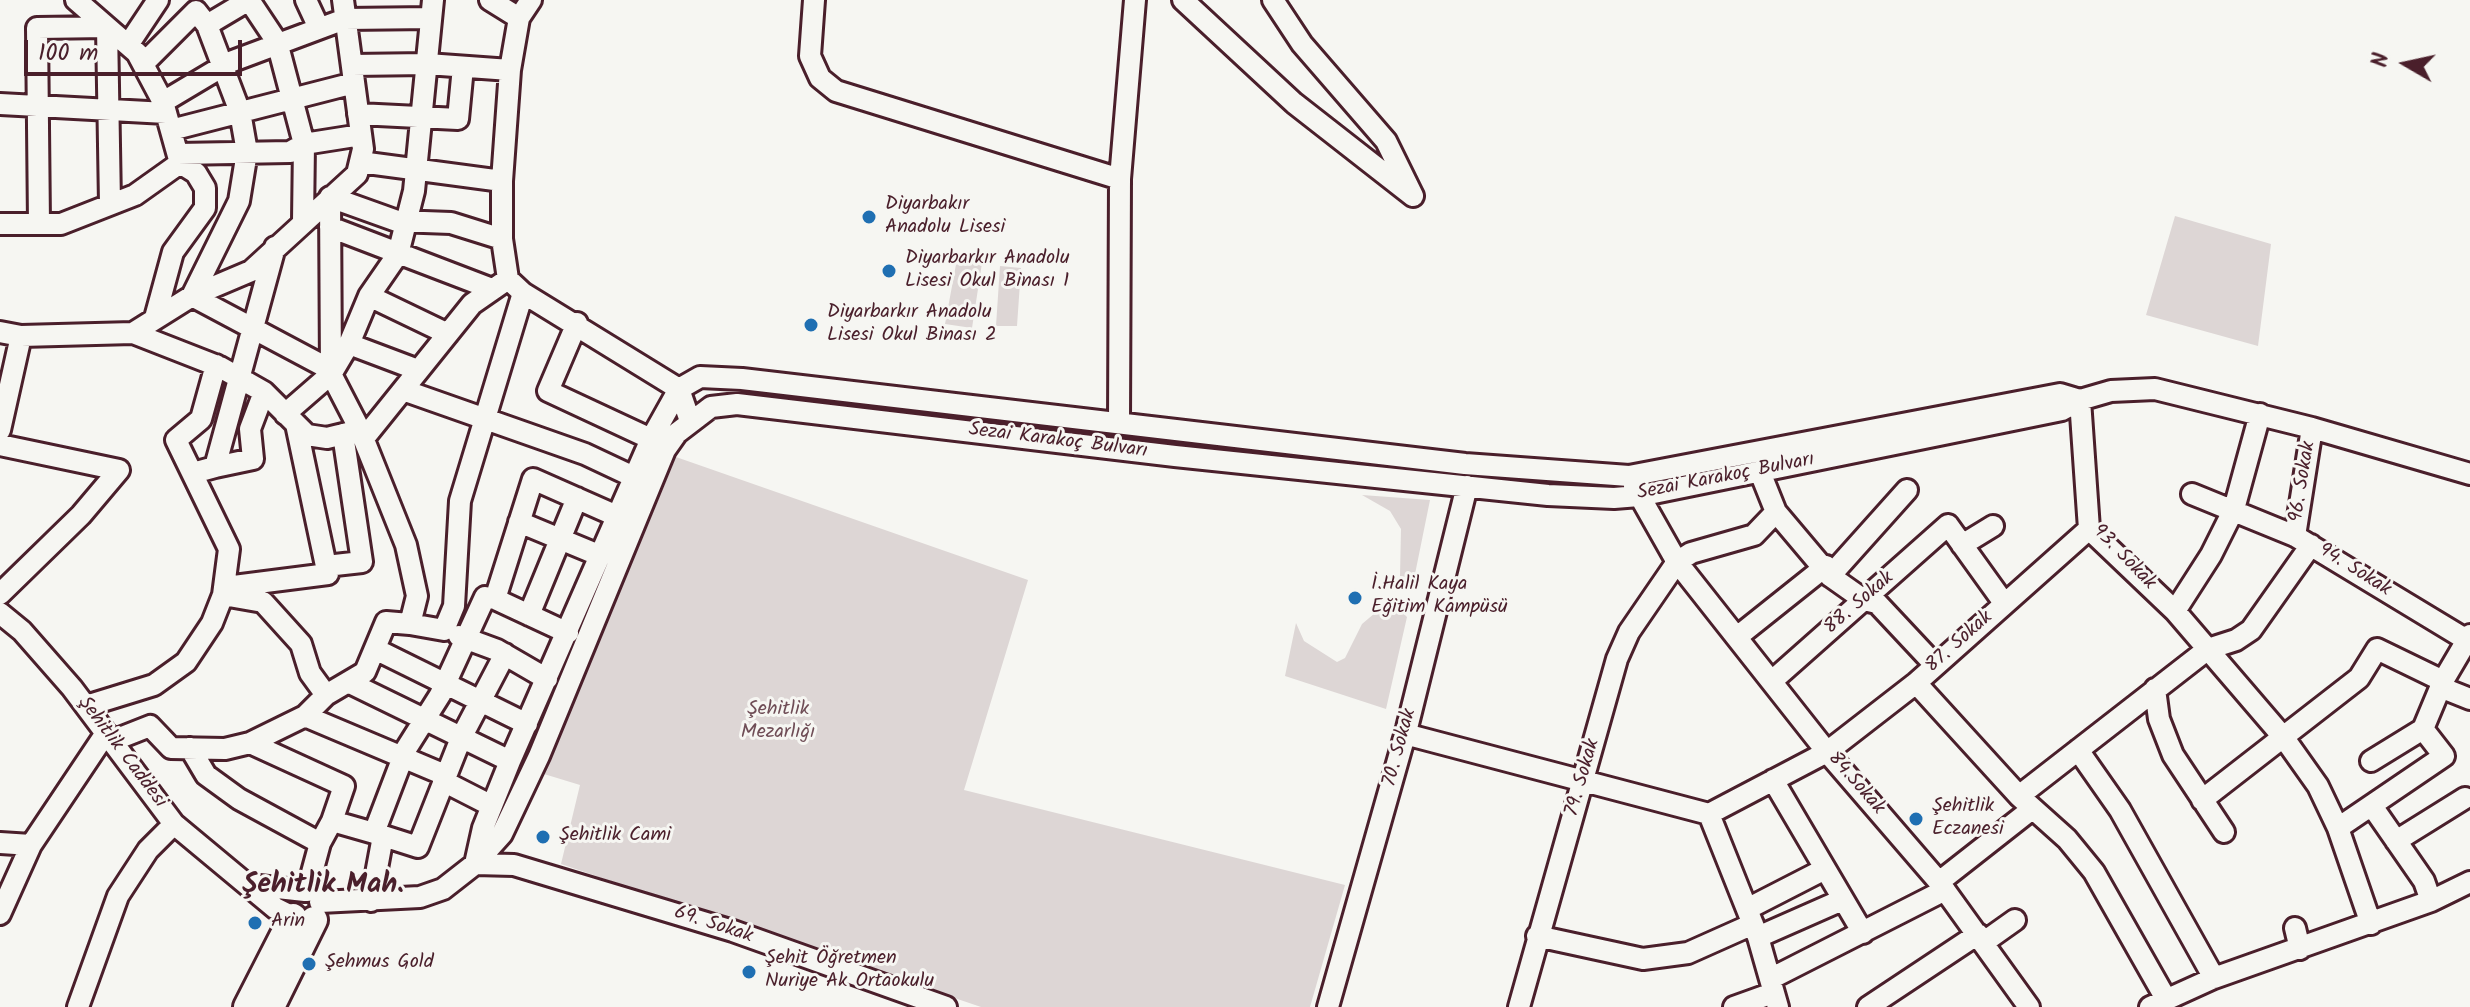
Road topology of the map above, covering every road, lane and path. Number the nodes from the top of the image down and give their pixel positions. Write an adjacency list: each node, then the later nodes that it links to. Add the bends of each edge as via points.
1 (76, 0): 17 (street)
2 (158, 0): 20 (street)
3 (249, 0): 14 (street); 19 (street)
4 (306, 0): 18 (street)
5 (490, 0): 15 (street)
6 (531, 0): 15 (street)
7 (814, 0): 41 (street, via 810,56 820,78 836,91)
8 (1135, 0): 41 (street)
9 (1183, 0): 16 (street)
10 (1194, 0): 16 (street)
11 (1273, 0): 16 (street, via 1302,44 1386,141 1413,196 1294,103)
12 (344, 9): 13 (street); 18 (street); 26 (street)
13 (432, 9): 22 (street)
14 (196, 12): 21 (street); 23 (street)
15 (519, 18): 25 (street)
16 (1205, 23)
17 (107, 27): 20 (street); 29 (street, via 37,28); 30 (street)
18 (319, 28): 19 (street)
19 (277, 42): 23 (street); 27 (street)
20 (128, 45): 21 (street)
21 (143, 64): 33 (street)
22 (427, 64): 24 (street); 26 (street); 34 (street)
23 (223, 66): 31 (street); 33 (street)
24 (463, 67): 25 (street); 34 (street, via 458,119)
25 (510, 70): 42 (street)
26 (353, 74): 27 (street); 32 (street)
27 (292, 98): 31 (street); 36 (street)
28 (0, 104): 29 (street)
29 (38, 106): 30 (street); 48 (street)
30 (109, 110): 33 (street); 44 (street)
31 (240, 112): 33 (street); 37 (street)
32 (358, 114): 34 (street); 35 (street)
33 (167, 115): 38 (street)
34 (421, 117): 40 (street)
35 (361, 135): 36 (street); 39 (street)
36 (304, 144): 37 (street, via 290,152); 45 (street)
37 (247, 152): 38 (street); 54 (street, via 239,201)
38 (179, 158): 44 (street, via 135,195); 52 (street, via 205,188 205,208)
39 (360, 162): 40 (street); 43 (street, via 357,174)
40 (416, 167): 42 (street); 46 (street)
41 (1120, 179): 78 (street)
42 (502, 181): 50 (street)
43 (330, 197): 45 (street); 46 (street); 49 (street)
44 (110, 204): 48 (street, via 61,224)
45 (303, 221): 51 (street)
46 (406, 221): 50 (street, via 451,223); 53 (street)
47 (0, 224): 48 (street)
48 (39, 224)
49 (330, 227): 53 (street); 68 (street)
50 (502, 239): 55 (street)
51 (275, 247): 56 (street, via 251,271); 60 (street)
52 (173, 252): 54 (street); 58 (street)
53 (398, 254): 55 (street); 57 (street)
54 (211, 260): 56 (street)
55 (508, 287): 59 (street); 63 (street, via 472,304); 76 (street)
56 (192, 296): 58 (street); 60 (street)
57 (369, 296): 63 (street); 65 (street)
58 (155, 318): 62 (street)
59 (577, 323): 70 (street); 82 (street, via 548,391)
60 (252, 330): 68 (street); 69 (street)
61 (0, 332): 64 (street)
62 (133, 333): 64 (street); 66 (street)
63 (448, 334): 67 (street)
64 (21, 336): 80 (street)
65 (349, 344): 67 (street); 68 (street)
66 (216, 365): 69 (street); 86 (street, via 201,419 176,440)
67 (418, 370): 71 (street)
68 (332, 372): 75 (street); 81 (street)
69 (238, 378): 72 (street); 84 (street)
70 (679, 389): 77 (street); 78 (street, via 700,377 742,379); 82 (street)
71 (403, 390): 76 (street); 81 (street)
72 (264, 392): 75 (street); 84 (street, via 250,429 253,459)
73 (2080, 400): 74 (street, via 2111,391 2155,389); 85 (street, Sezai Karakoç Bulvarı, via 2062,410); 88 (street, via 2060,394); 100 (street, 93. Sokak)
74 (2260, 414): 79 (street); 95 (street)
75 (290, 419): 81 (street, via 307,435); 106 (street)
76 (485, 421): 89 (street, via 585,454); 117 (street, via 460,501 454,606)
77 (690, 421): 90 (street, Sezai Karakoç Bulvarı, via 711,407 737,404); 170 (street, Sezai Karakoç Bulvarı, via 665,450 502,834)
78 (1119, 423): 88 (street, via 1465,464)
79 (2312, 428): 87 (street); 102 (street, 96. Sokak)
80 (0, 430)
81 (356, 434): 106 (street, via 362,562); 116 (street, via 406,545 417,596)
82 (651, 439): 89 (street)
83 (0, 445): 109 (street, via 119,470)
84 (215, 467): 86 (street)
85 (1760, 472): 93 (street, Sezai Karakoç Bulvarı); 96 (street)
86 (193, 473): 108 (street, via 229,549)
87 (2470, 474)
88 (1629, 476): 93 (street, 84.Sokak)
89 (636, 478): 97 (street)
90 (1467, 486): 93 (street, Sezai Karakoç Bulvarı, via 1548,495); 141 (street, 70. Sokak)
91 (1907, 490): 107 (street)
92 (2192, 494): 95 (street, 94. Sokak)
93 (1639, 496): 105 (street, 84.Sokak)
94 (577, 498): 97 (street); 98 (street, via 533,479); 101 (street)
95 (2234, 509): 102 (street, 94. Sokak); 113 (street)
96 (1776, 512): 105 (street, via 1754,535); 107 (street)
97 (619, 517): 104 (street)
98 (519, 522): 101 (street); 110 (street)
99 (1993, 526): 103 (street)
100 (2089, 529): 112 (street, 87. Sokak); 113 (street, 93. Sokak)
101 (560, 540): 104 (street); 115 (street)
102 (2303, 540): 121 (street, 94. Sokak); 123 (street, 96. Sokak, via 2251,630)
103 (1962, 545): 111 (street, 88. Sokak, via 1948,525); 112 (street)
104 (601, 556): 118 (street)
105 (1677, 562): 119 (street, 84.Sokak); 153 (street, 79. Sokak, via 1617,659)
106 (326, 566): 108 (street, via 328,574)
107 (1828, 571): 111 (street); 119 (street)
108 (224, 591): 133 (street, via 263,602 301,644 310,673); 136 (street, via 212,623 186,662 154,685)
109 (0, 594)
110 (495, 599): 115 (street); 120 (street, via 485,597)
111 (1864, 600): 125 (street, via 1877,603); 127 (street, 88. Sokak)
112 (2004, 603): 125 (street, 87. Sokak)
113 (2175, 611): 123 (street, 93. Sokak)
114 (0, 613): 136 (street, Şehitlik Caddesi)
115 (529, 615): 118 (street)
116 (410, 624): 117 (street); 122 (street, via 386,622)
117 (444, 630): 120 (street)
118 (568, 633): 126 (street)
119 (1737, 637): 127 (street, 84.Sokak)
120 (468, 639): 124 (street); 130 (street)
121 (2469, 639): 131 (street)
122 (375, 649): 128 (street, via 365,672); 130 (street)
123 (2208, 649): 132 (street, 96. Sokak); 144 (street, 93. Sokak)
124 (505, 654): 126 (street); 134 (street)
125 (1935, 665): 129 (street, 87. Sokak)
126 (547, 679): 139 (street)
127 (1772, 681): 148 (street, 84.Sokak)
128 (348, 682): 133 (street); 138 (street)
129 (1916, 683): 148 (street, 87. Sokak); 157 (street)
130 (445, 684): 134 (street); 138 (street)
131 (2442, 684): 135 (street); 140 (street); 144 (street, via 2377,649 2359,678)
132 (2155, 689): 147 (street, 96. Sokak); 156 (street, via 2159,719 2173,755)
133 (326, 695): 137 (street)
134 (481, 699): 139 (street); 143 (street)
135 (2470, 699)
136 (86, 706): 142 (street, Şehitlik Caddesi)
137 (305, 716): 145 (street); 149 (street)
138 (424, 721): 143 (street); 149 (street)
139 (527, 724): 150 (street)
140 (2423, 729): 151 (street); 159 (street, via 2444,756)
141 (1405, 734): 153 (street); 195 (street, 70. Sokak)
142 (109, 737): 146 (street, via 150,726 171,748); 162 (street, Şehitlik Caddesi); 169 (street)
143 (461, 738): 150 (street); 152 (street)
144 (2284, 738): 156 (street); 163 (street, 93. Sokak, via 2318,786)
145 (250, 743): 146 (street); 161 (street, via 344,786)
146 (190, 748): 168 (street, via 206,775)
147 (2078, 750): 157 (street, 96. Sokak); 188 (street, via 2120,810)
148 (1827, 752): 154 (street, 87. Sokak); 174 (street, 84.Sokak)
149 (404, 756): 152 (street); 165 (street)
150 (510, 761): 158 (street)
151 (2371, 761)
152 (444, 778): 158 (street); 165 (street, via 418,847)
153 (1584, 780): 160 (street); 185 (street, 79. Sokak)
154 (1773, 780): 160 (street, 87. Sokak); 171 (street)
155 (2465, 798): 166 (street)
156 (2202, 800): 164 (street)
157 (2026, 802): 174 (street, 96. Sokak); 190 (street, via 2094,872)
158 (492, 806): 170 (street)
159 (2372, 806): 163 (street); 166 (street)
160 (1709, 814): 181 (street)
161 (332, 821): 165 (street); 168 (street)
162 (174, 824): 173 (street, Şehitlik Caddesi); 191 (street, via 148,850 118,896)
163 (2338, 828): 182 (street, 93. Sokak)
164 (2224, 832)
165 (378, 835): 176 (street)
166 (2396, 841): 177 (street, via 2424,881)
167 (0, 843): 169 (street)
168 (320, 843): 178 (street)
169 (31, 845): 179 (street)
170 (475, 864): 176 (street, Sezai Karakoç Bulvarı, via 443,889 420,897); 194 (street, 69. Sokak, via 514,865 733,931)
171 (1823, 870): 175 (street); 181 (street)
172 (2470, 882): 177 (street)
173 (250, 885): 178 (street, Sezai Karakoç Bulvarı); 178 (street, Şehitlik Caddesi, via 275,908)
174 (1942, 886): 184 (street, 96. Sokak); 186 (street, 84.Sokak)
175 (1842, 900): 181 (street); 184 (street)
176 (371, 901): 178 (street, Sezai Karakoç Bulvarı)
177 (2431, 901): 182 (street)
178 (308, 904): 192 (main road); 193 (main road)
179 (0, 914)
180 (2015, 920): 186 (street)
181 (1753, 923): 185 (street, via 1688,953 1643,959); 189 (street)
182 (2371, 924): 187 (street)
183 (2295, 928): 187 (street)
184 (1863, 933): 189 (street, 96. Sokak)
185 (1537, 936): 196 (street, 79. Sokak)
186 (1981, 938): 198 (street); 199 (street, 84.Sokak)
187 (2300, 949): 188 (street)
188 (2214, 978): 190 (street)
189 (1773, 993): 197 (street, 96. Sokak)
190 (2158, 1003)
191 (78, 1007)
192 (247, 1007)
193 (271, 1007)
194 (946, 1007)
195 (1328, 1007)
196 (1519, 1007)
197 (1734, 1007)
198 (1868, 1007)
199 (2029, 1007)

